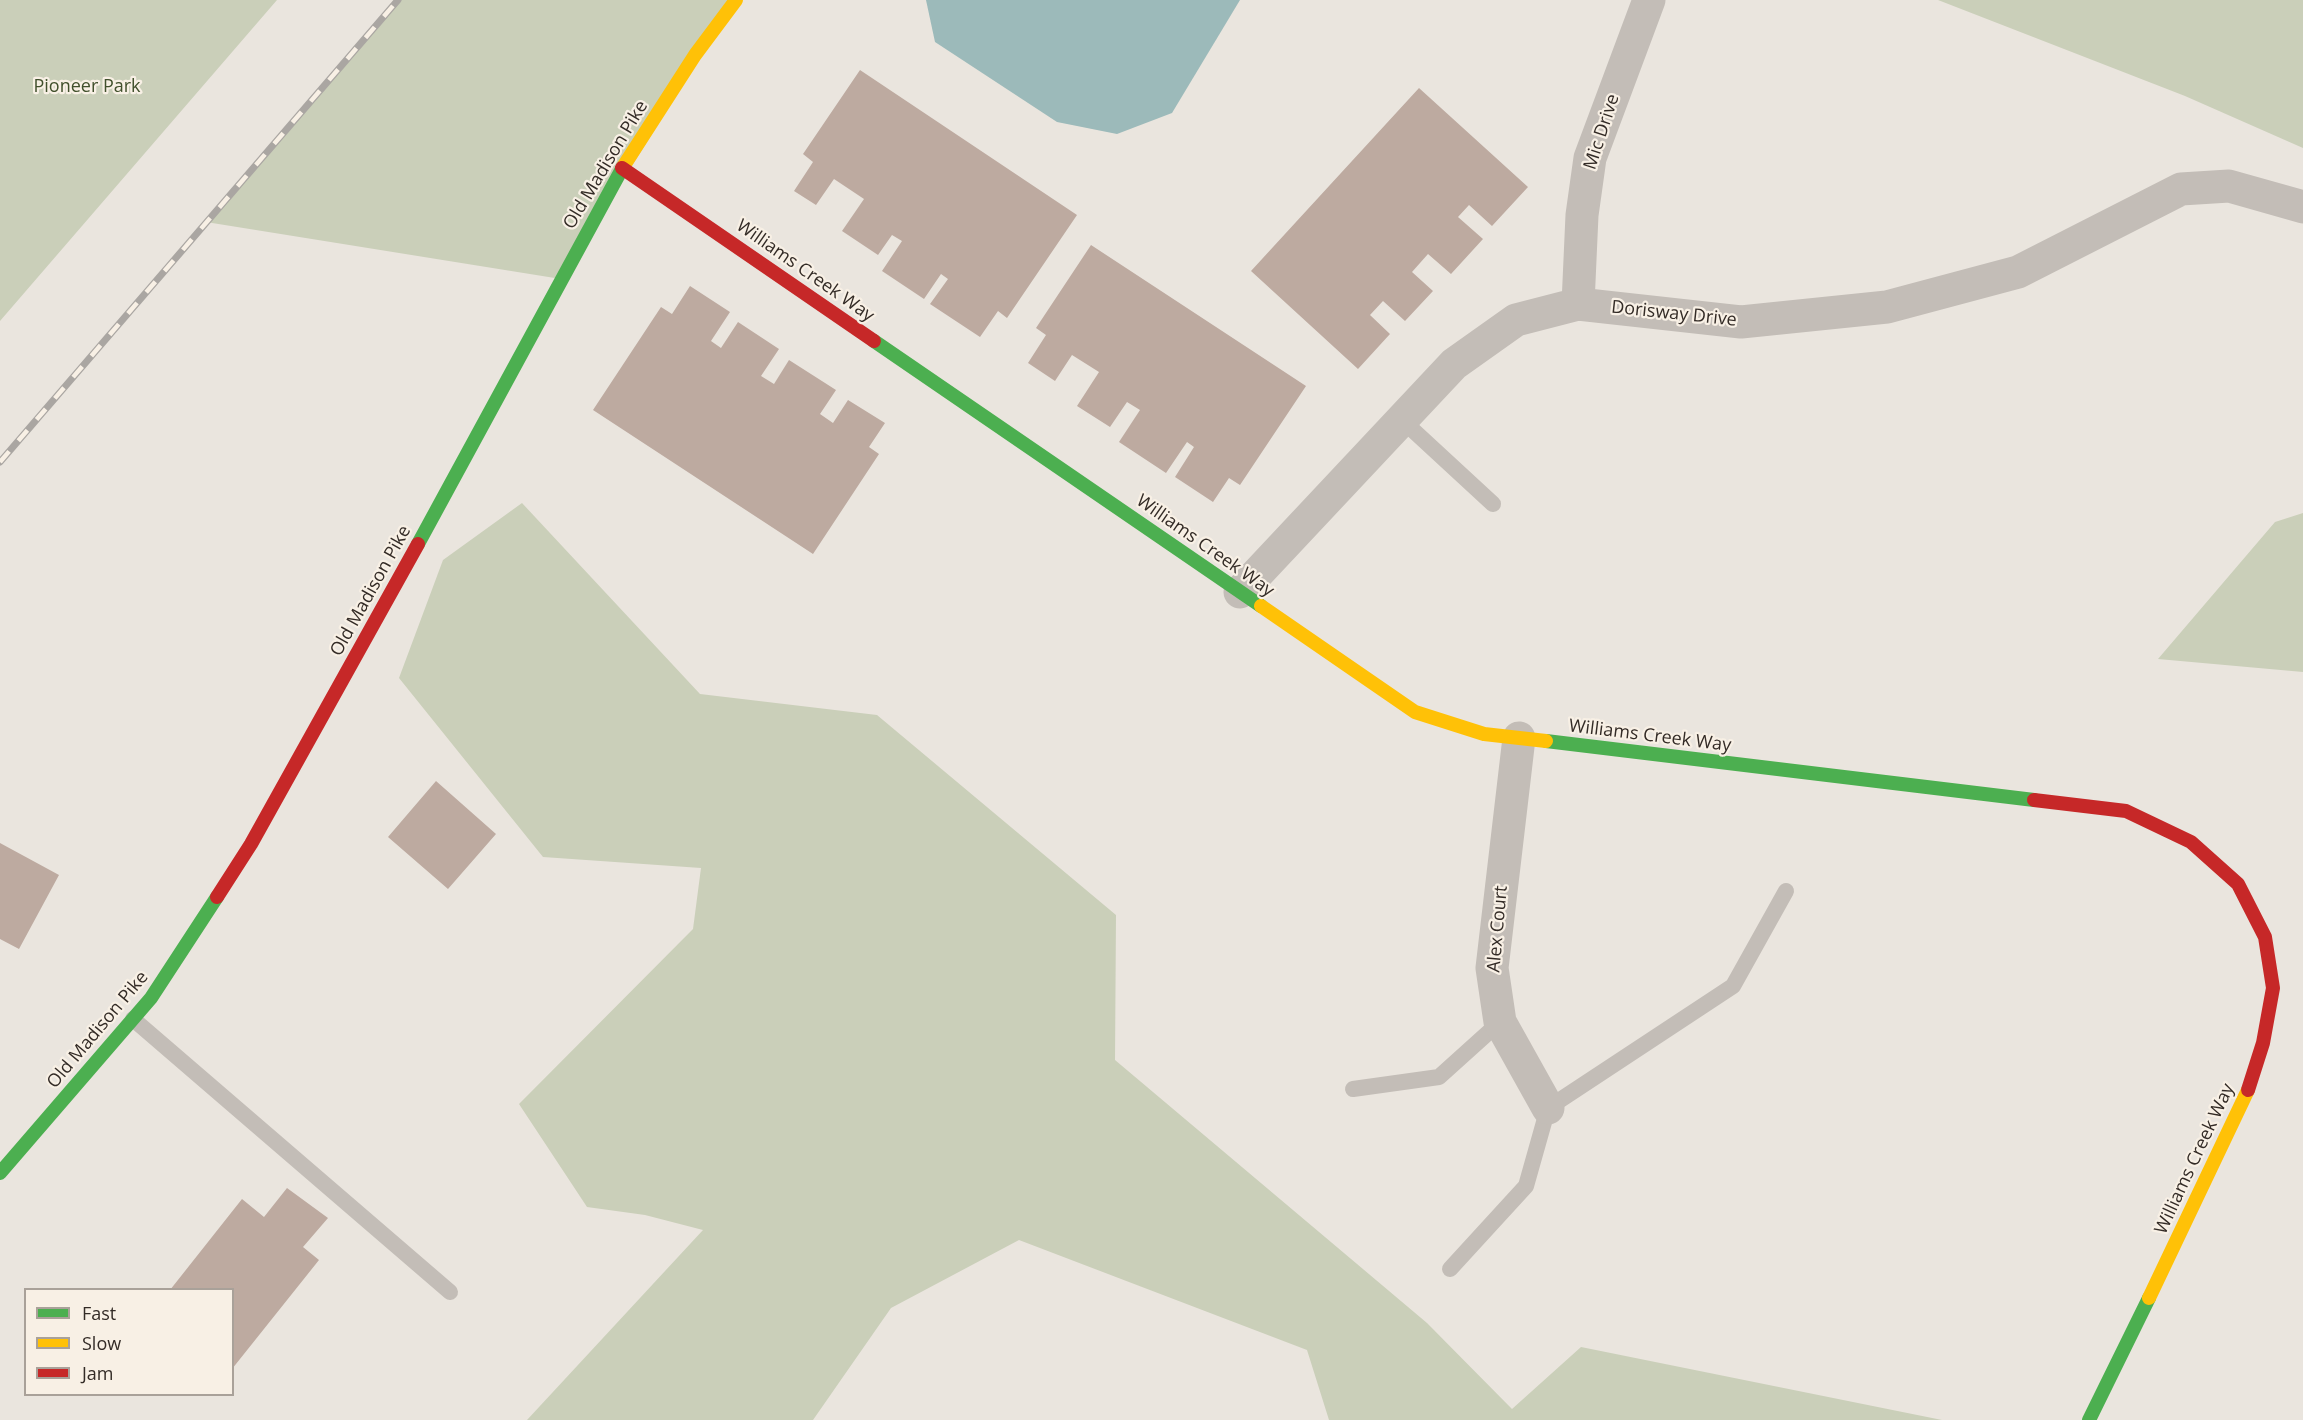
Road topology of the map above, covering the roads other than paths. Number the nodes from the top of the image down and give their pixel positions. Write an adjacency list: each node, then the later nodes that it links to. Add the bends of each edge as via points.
1 (736, 0): 3 (street, Old Madison Pike, via 695,55)
2 (1649, 0): 5 (street, Mic Drive, via 1590,158 1582,215)
3 (622, 168): 8 (street, Williams Creek Way); 11 (street, Old Madison Pike, via 404,572 251,844 152,998)
4 (2303, 207): 5 (street, Dorisway Drive, via 2229,186 2181,189 2018,272 1887,307 1741,322)
5 (1578, 304): 6 (street, Dorisway Drive, via 1516,320 1454,364)
6 (1402, 420): 7 (lane); 8 (street, Dorisway Drive)
7 (1493, 504)
8 (1240, 592): 9 (street, Williams Creek Way, via 1415,712 1484,734)
9 (1519, 738): 12 (street, Alex Court, via 1492,968); 18 (street, Williams Creek Way, via 2126,811 2192,842 2238,884 2265,937 2272,988 2264,1043 2244,1104)
10 (1786, 891): 14 (lane, via 1733,986)
11 (133, 1019): 15 (street, Old Madison Pike); 17 (lane)
12 (1500, 1022): 13 (lane, via 1439,1077); 14 (street, Alex Court)
13 (1353, 1089)
14 (1548, 1108): 16 (lane, via 1526,1186)
15 (0, 1173)
16 (1450, 1269)
17 (450, 1292)
18 (2089, 1420)

